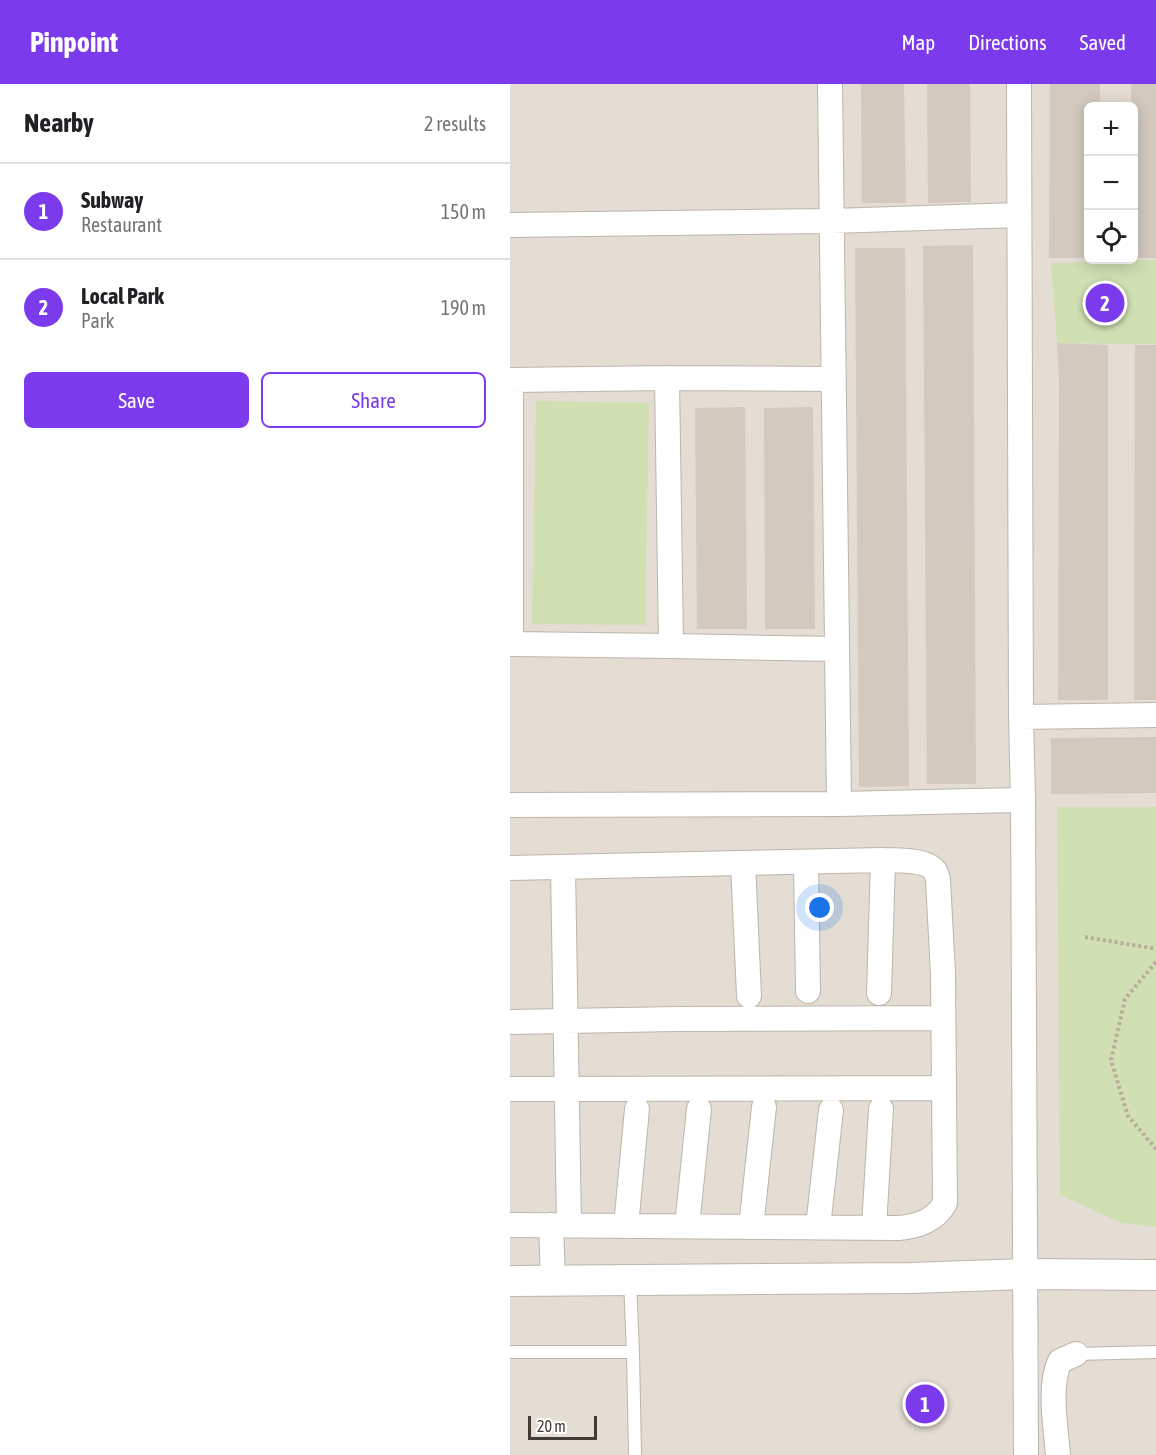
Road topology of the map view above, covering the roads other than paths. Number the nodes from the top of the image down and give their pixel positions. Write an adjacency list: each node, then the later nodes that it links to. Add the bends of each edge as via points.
1 (830, 84): 4 (street)
2 (1019, 84): 3 (street)
3 (1019, 215): 4 (street); 13 (street)
4 (832, 221): 5 (street); 7 (street)
5 (510, 225)
6 (667, 378): 7 (street); 8 (street); 10 (street)
7 (834, 379): 11 (street)
8 (511, 380): 9 (street)
9 (510, 644): 10 (street)
10 (671, 646): 11 (street)
11 (837, 649): 15 (street)
12 (1156, 715): 13 (street)
13 (1021, 717): 14 (street)
14 (1023, 800): 15 (street); 43 (street)
15 (839, 804): 16 (street)
16 (510, 805)
17 (883, 860): 18 (street); 23 (street); 25 (street, via 917,862 936,871)
18 (806, 862): 19 (street); 22 (street)
19 (743, 863): 20 (street); 24 (street)
20 (563, 867): 21 (street); 26 (street)
21 (510, 868)
22 (808, 991)
23 (879, 993)
24 (749, 996)
25 (943, 1018): 26 (street); 28 (street)
26 (565, 1021): 27 (street); 30 (street)
27 (510, 1022)
28 (944, 1088): 30 (street); 42 (street, via 945,1203 940,1212 912,1226)
29 (510, 1089): 30 (street)
30 (567, 1089): 37 (street)
31 (764, 1107): 40 (street)
32 (637, 1109): 38 (street)
33 (699, 1109): 39 (street)
34 (881, 1109): 42 (street)
35 (831, 1110): 41 (street)
36 (510, 1225): 37 (street)
37 (560, 1226): 38 (street); 45 (street)
38 (626, 1226): 39 (street)
39 (687, 1226): 40 (street)
40 (751, 1227): 41 (street)
41 (818, 1227): 42 (street)
42 (874, 1227)
43 (1025, 1274): 44 (street); 46 (street); 53 (street)
44 (1156, 1275)
45 (553, 1280): 46 (street); 47 (street)
46 (630, 1280): 49 (lane)
47 (510, 1281)
48 (510, 1352): 49 (lane)
49 (633, 1352): 52 (lane)
50 (1156, 1352): 51 (lane)
51 (1076, 1354): 54 (street, via 1060,1361 1055,1371)
52 (635, 1455)
53 (1026, 1455)
54 (1058, 1455)

